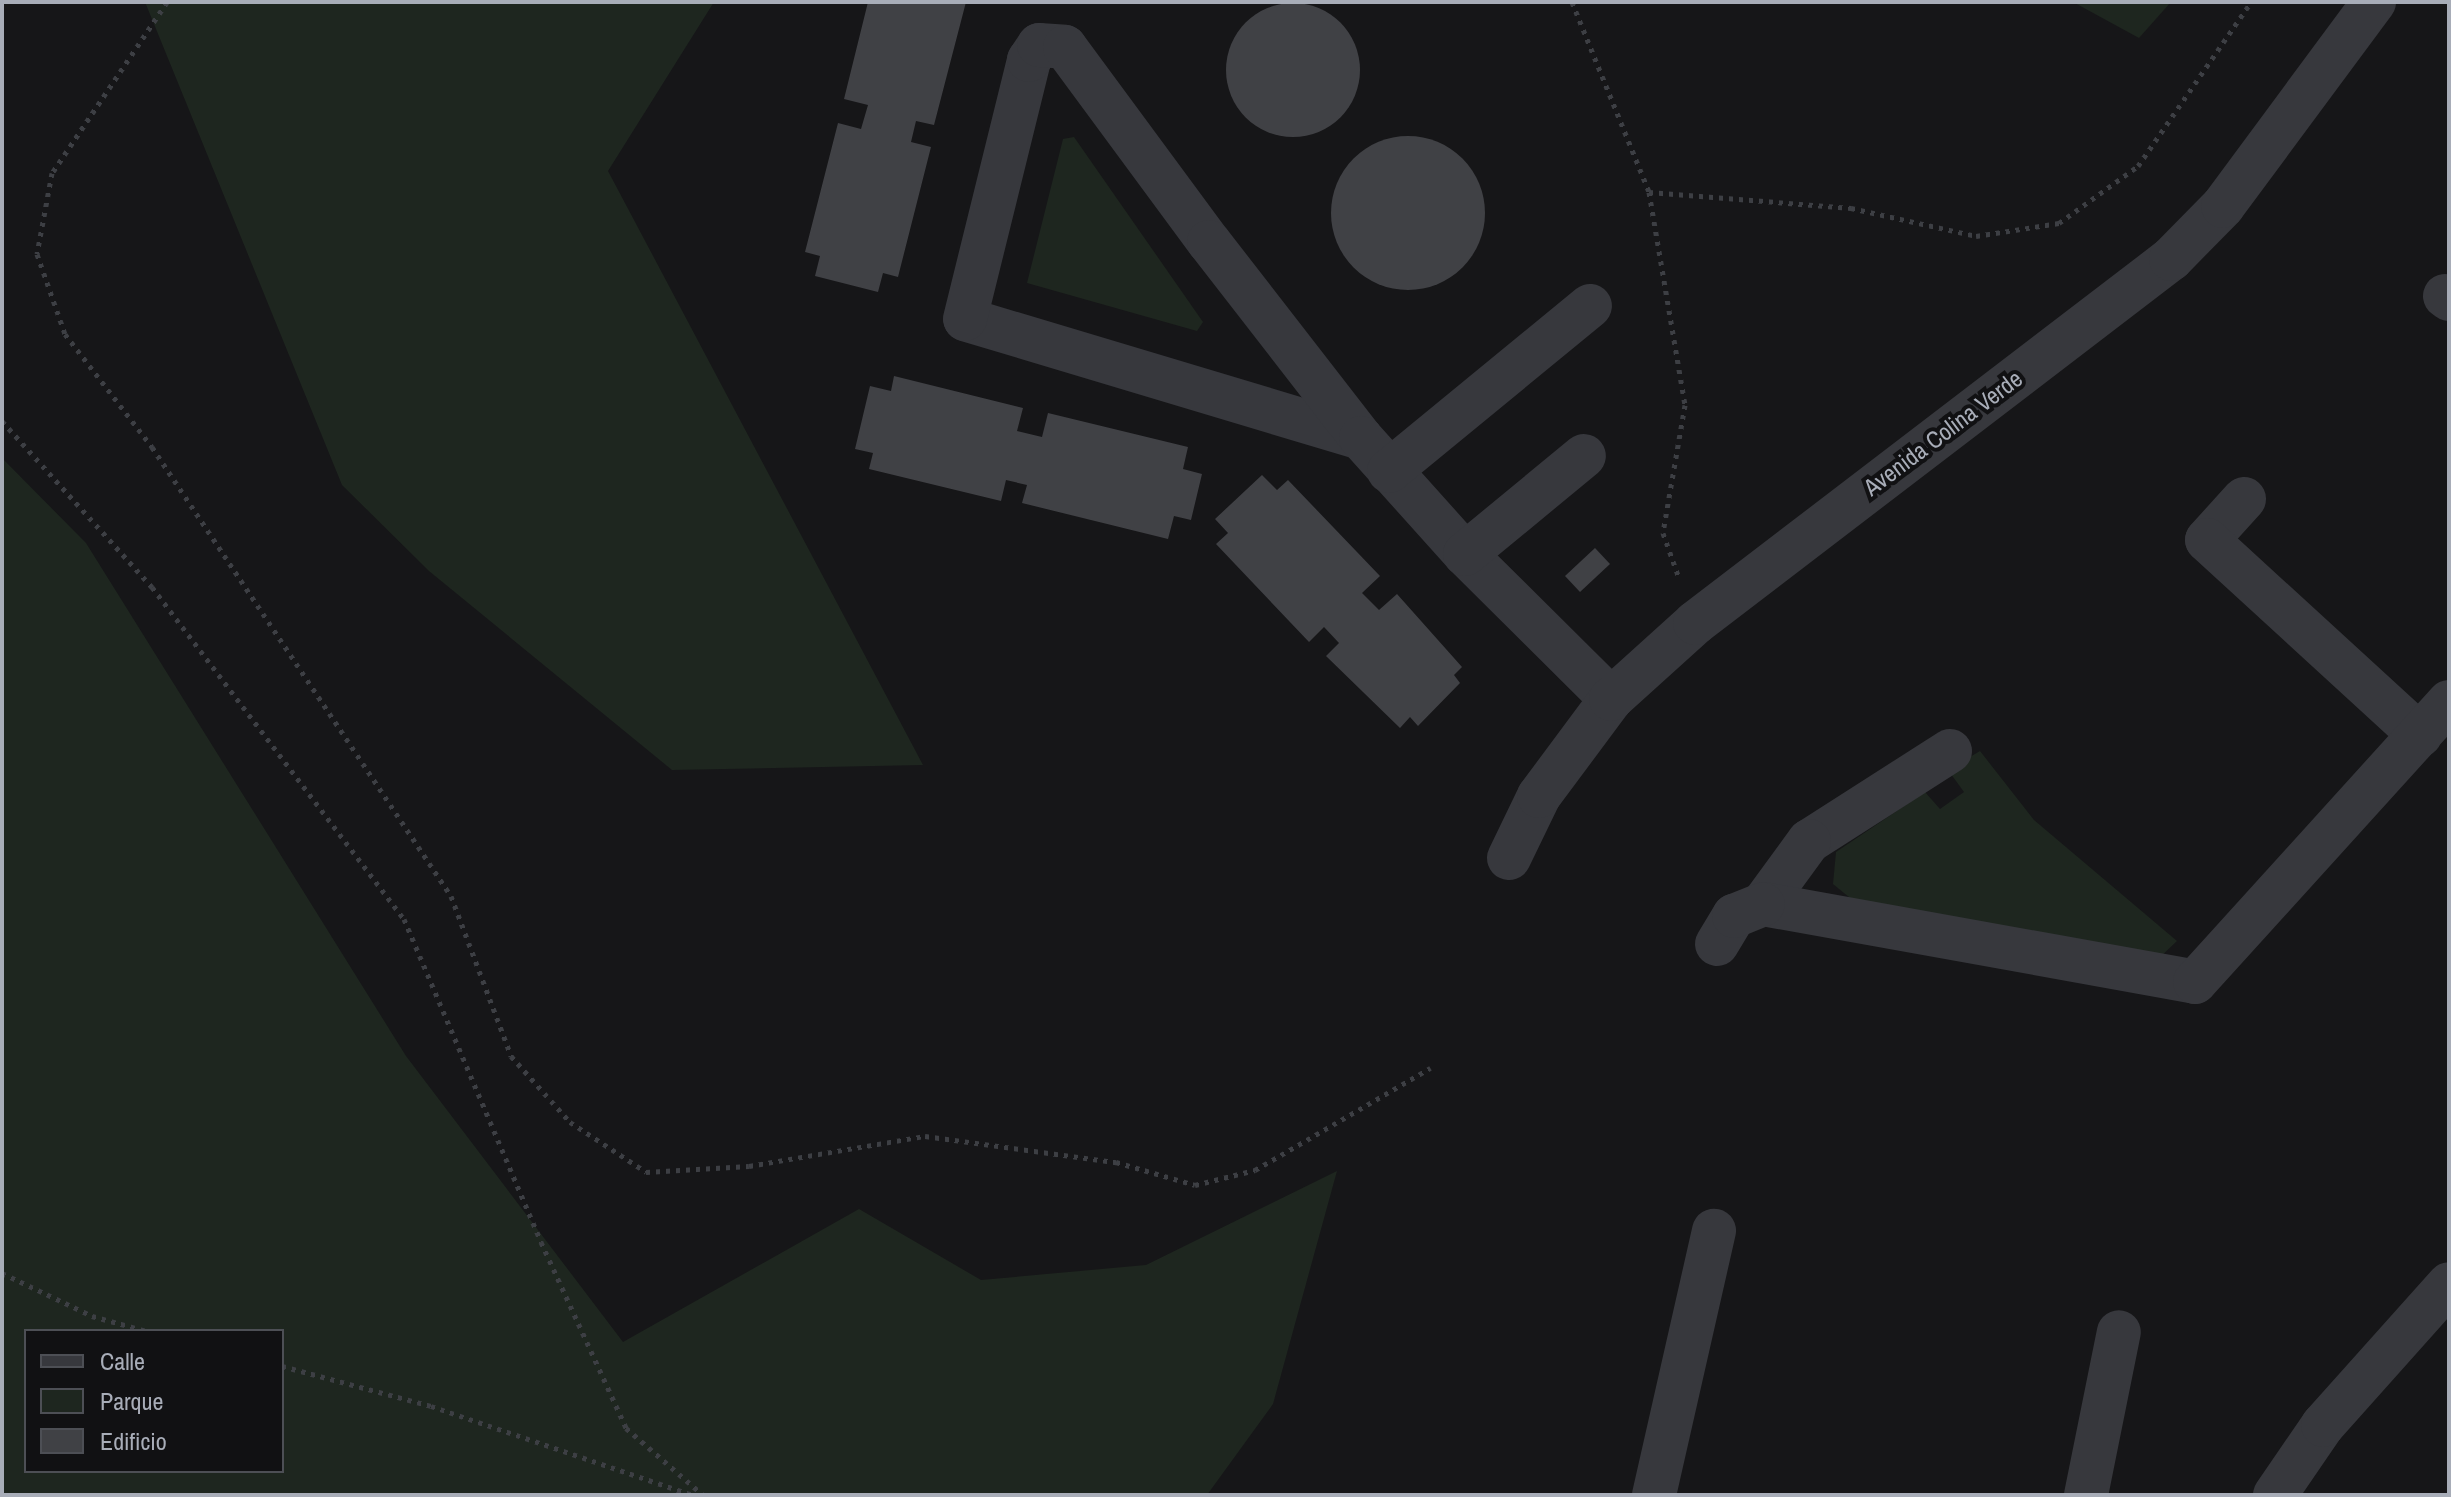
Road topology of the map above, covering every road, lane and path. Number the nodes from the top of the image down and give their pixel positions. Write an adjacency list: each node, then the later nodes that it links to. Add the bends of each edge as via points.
1 (167, 2): 21 (path, via 52,173 37,254 65,334 152,447 451,896 511,1056 570,1122 646,1172 749,1166 925,1136 1116,1162 1195,1185 1255,1170)
2 (1572, 2): 5 (path)
3 (2251, 2): 5 (path, via 2138,166 2059,223 1976,236 1851,208)
4 (2374, 2): 13 (street, Avenida Colina Verde, via 2223,206 2171,259)
5 (1649, 192): 13 (path, via 1685,405 1663,533)
6 (1590, 306): 10 (street)
7 (2, 421): 29 (path, via 152,587 404,919 626,1428)
8 (1361, 438): 8 (street, via 1065,47 1039,45 1029,60 965,319); 10 (street)
9 (1584, 456): 12 (street)
10 (1389, 471): 12 (street)
11 (2244, 499): 16 (street, via 2207,540)
12 (1465, 554): 14 (street)
13 (1695, 623): 14 (street, Avenida Colina Verde)
14 (1611, 699): 18 (street, Avenida Colina Verde, via 1539,796)
15 (2449, 702): 16 (street)
16 (2420, 735): 19 (street, via 2195,982)
17 (1950, 751): 19 (street, via 1809,841)
18 (1509, 858)
19 (1763, 904): 20 (street, via 1734,916)
20 (1717, 944)
21 (1430, 1068)
22 (1714, 1231): 30 (street)
23 (2, 1273): 25 (path, via 92,1316)
24 (2449, 1284): 32 (street, via 2323,1425)
25 (140, 1329)
26 (2119, 1332): 31 (street)
27 (284, 1367): 28 (path, via 431,1406)
28 (692, 1495)
29 (703, 1495)
30 (1654, 1495)
31 (2086, 1495)
32 (2275, 1495)

